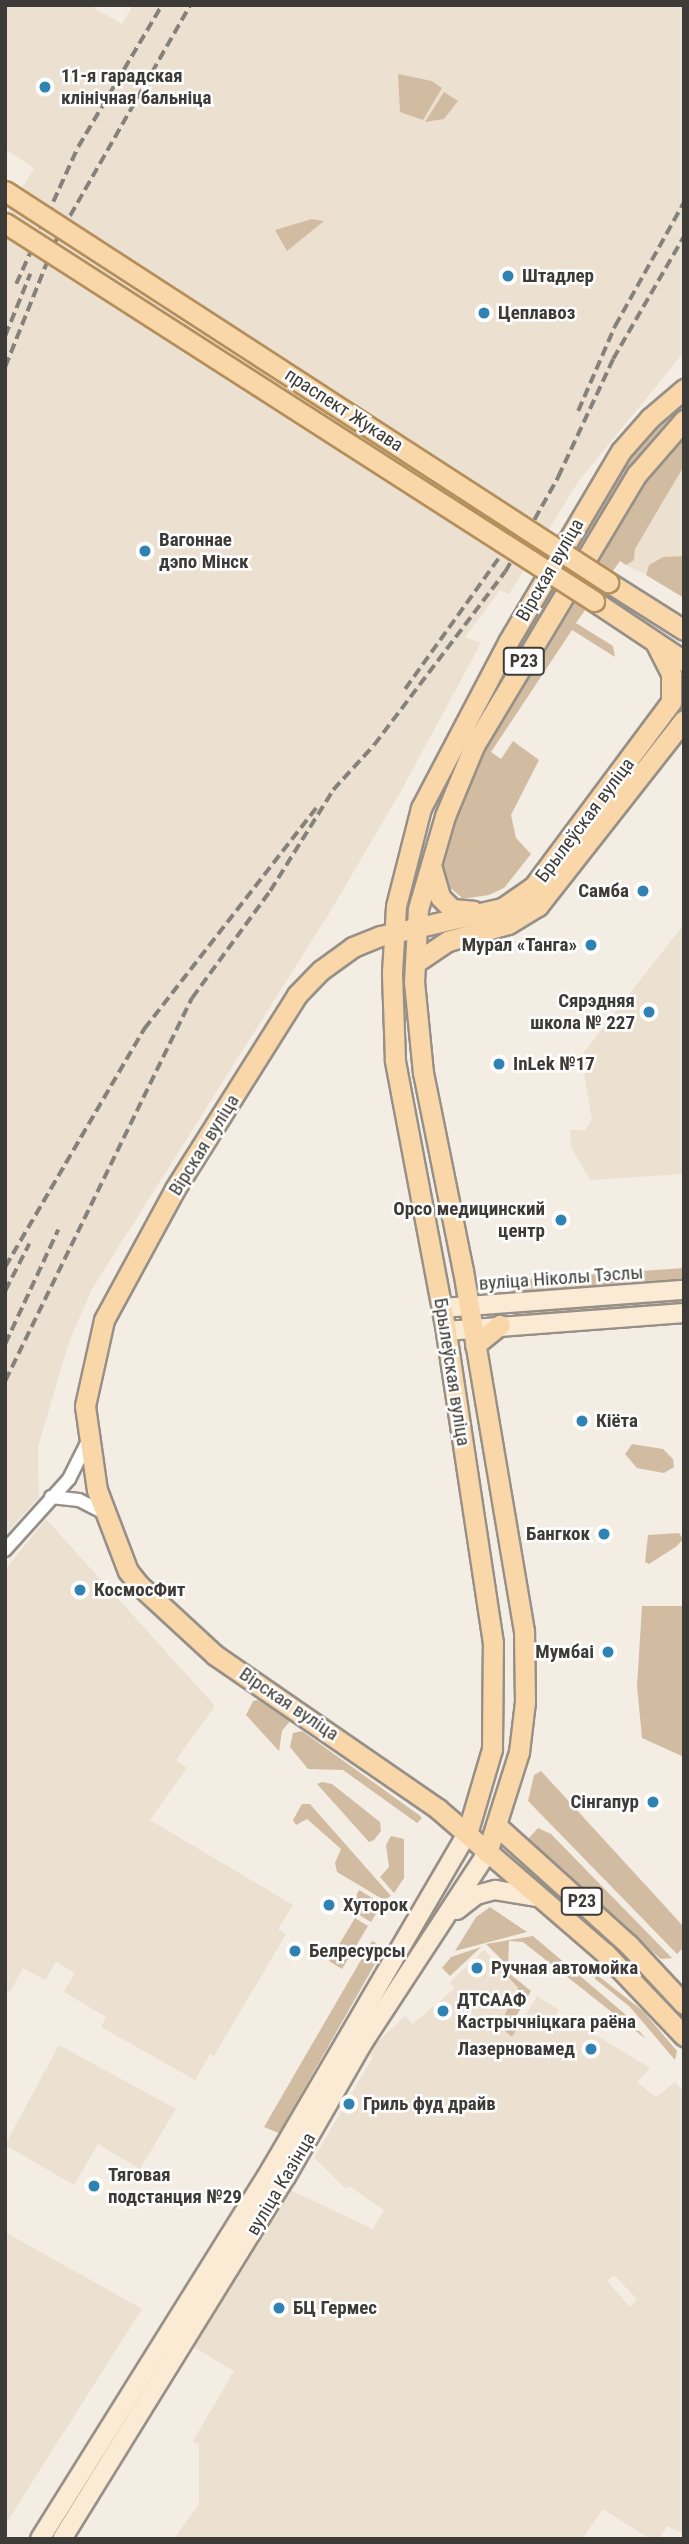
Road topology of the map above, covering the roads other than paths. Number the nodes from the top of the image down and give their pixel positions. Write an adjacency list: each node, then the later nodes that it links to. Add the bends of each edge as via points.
1 (5, 191): 5 (main road, праспект Жукава, bridge)
2 (5, 223): 6 (main road, праспект Жукава, bridge)
3 (684, 389): 12 (main road, Вірская вуліца / Р23, via 621,451 453,742 411,839)
4 (684, 420): 9 (main road, Вірская вуліца / Р23, via 636,474 480,736)
5 (682, 629)
6 (655, 642): 7 (main road, праспект Жукава); 10 (main road, Брылеўская вуліца, via 671,674 671,702 553,865 527,893)
7 (684, 661)
8 (683, 722): 13 (main road, Брылеўская вуліца, via 538,906 508,923 448,941)
9 (430, 861): 10 (main road, via 437,891 452,909); 11 (main road, Вірская вуліца / Р23)
10 (502, 908): 11 (main road, Брылеўская вуліца)
11 (417, 928): 12 (main road, Брылеўская вуліца); 13 (main road, Брылеўская вуліца / Р23)
12 (393, 933): 16 (main road, Брылеўская вуліца / Р23, via 395,1060); 21 (main road, Вірская вуліца, via 353,947 310,979 175,1189 104,1320 90,1366)
13 (415, 963): 15 (main road, Брылеўская вуліца / Р23, via 423,1073 465,1281)
14 (684, 1290): 15 (main road, вуліца Ніколы Тэслы)
15 (476, 1304): 16 (main road, вуліца Ніколы Тэслы); 20 (main road, Брылеўская вуліца / Р23)
16 (442, 1308): 19 (main road, Брылеўская вуліца / Р23)
17 (684, 1313): 18 (main road)
18 (500, 1325): 20 (main road)
19 (446, 1331): 20 (main road); 23 (main road, Брылеўская вуліца / Р23)
20 (474, 1336): 22 (main road, Брылеўская вуліца / Р23)
21 (87, 1443): 24 (street, via 74,1472); 25 (main road, Вірская вуліца)
22 (501, 1489): 23 (main road); 27 (main road, Брылеўская вуліца / Р23, via 522,1609 526,1681 519,1752)
23 (471, 1494): 28 (main road, Брылеўская вуліца / Р23, via 495,1681 488,1771)
24 (51, 1497): 25 (street, via 79,1500); 26 (street)
25 (105, 1513): 28 (main road, Вірская вуліца, via 128,1571 195,1637 328,1729)
26 (5, 1550)
27 (498, 1828): 29 (main road, вуліца Казінца); 32 (main road, Р23, via 628,1944)
28 (467, 1834): 29 (main road, Вірская вуліца / Р23); 34 (main road, вуліца Казінца)
29 (487, 1853): 30 (main road, Р23); 31 (main road, вуліца Казінца)
30 (537, 1897): 31 (main road, via 503,1890 485,1892); 33 (main road, Р23, via 605,1953)
31 (444, 1922): 34 (main road, вуліца Казінца)
32 (684, 2004)
33 (684, 2036)
34 (183, 2328): 35 (main road, вуліца Казінца); 36 (main road, вуліца Казінца)
35 (40, 2539)
36 (62, 2539)

